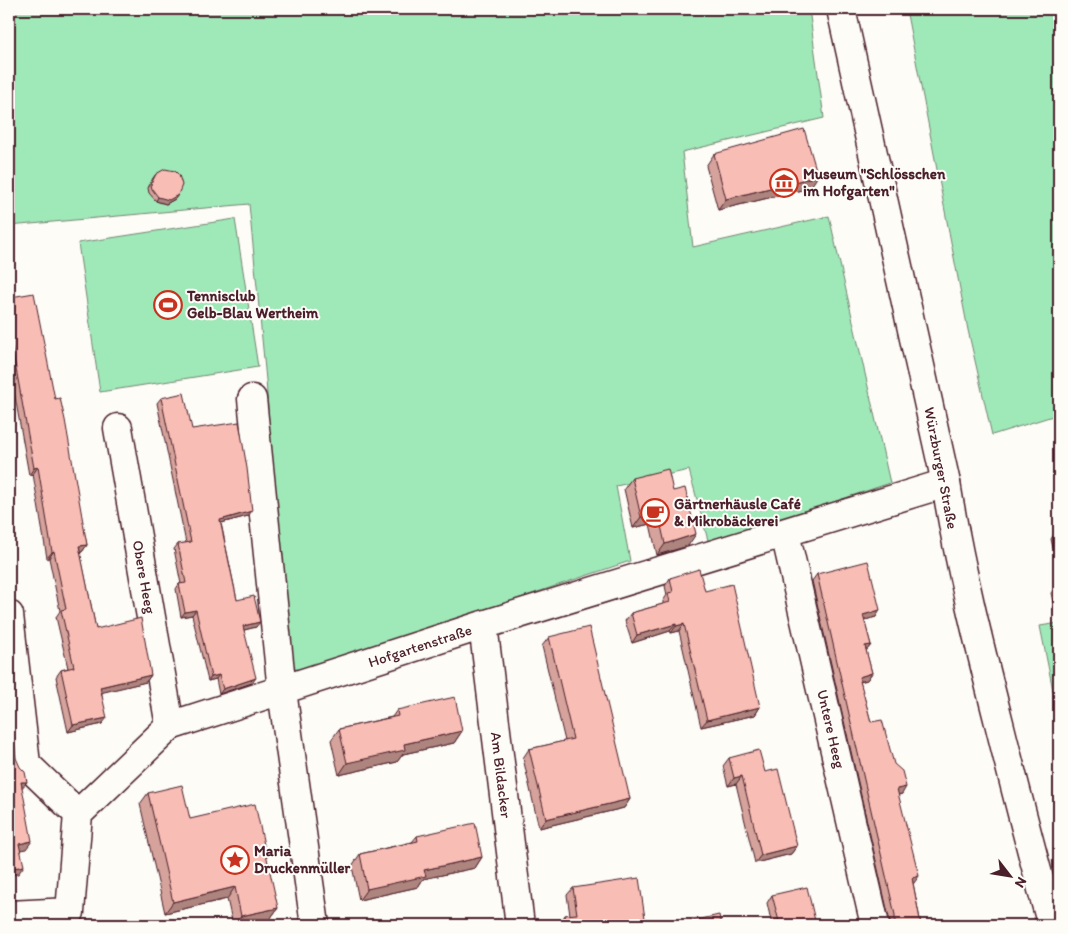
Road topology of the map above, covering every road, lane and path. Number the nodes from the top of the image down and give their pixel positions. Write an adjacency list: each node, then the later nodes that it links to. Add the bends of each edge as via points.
1 (841, 9): 4 (street, Würzburger Straße)
2 (252, 399): 8 (street)
3 (118, 428): 9 (street, Obere Heeg)
4 (946, 483): 5 (street, Hofgartenstraße); 15 (street, Würzburger Straße, via 955,541 974,622)
5 (785, 533): 7 (street, Hofgartenstraße); 14 (street, Untere Heeg)
6 (9, 614): 10 (street, via 26,764)
7 (483, 625): 8 (street, Hofgartenstraße); 13 (street, Am Bildacker)
8 (282, 691): 9 (street, Hofgartenstraße); 12 (street)
9 (170, 726): 10 (street, Hofgartenstraße)
10 (78, 814): 11 (street, via 70,912)
11 (9, 914)
12 (315, 925)
13 (520, 925)
14 (875, 925)
15 (1052, 925)

